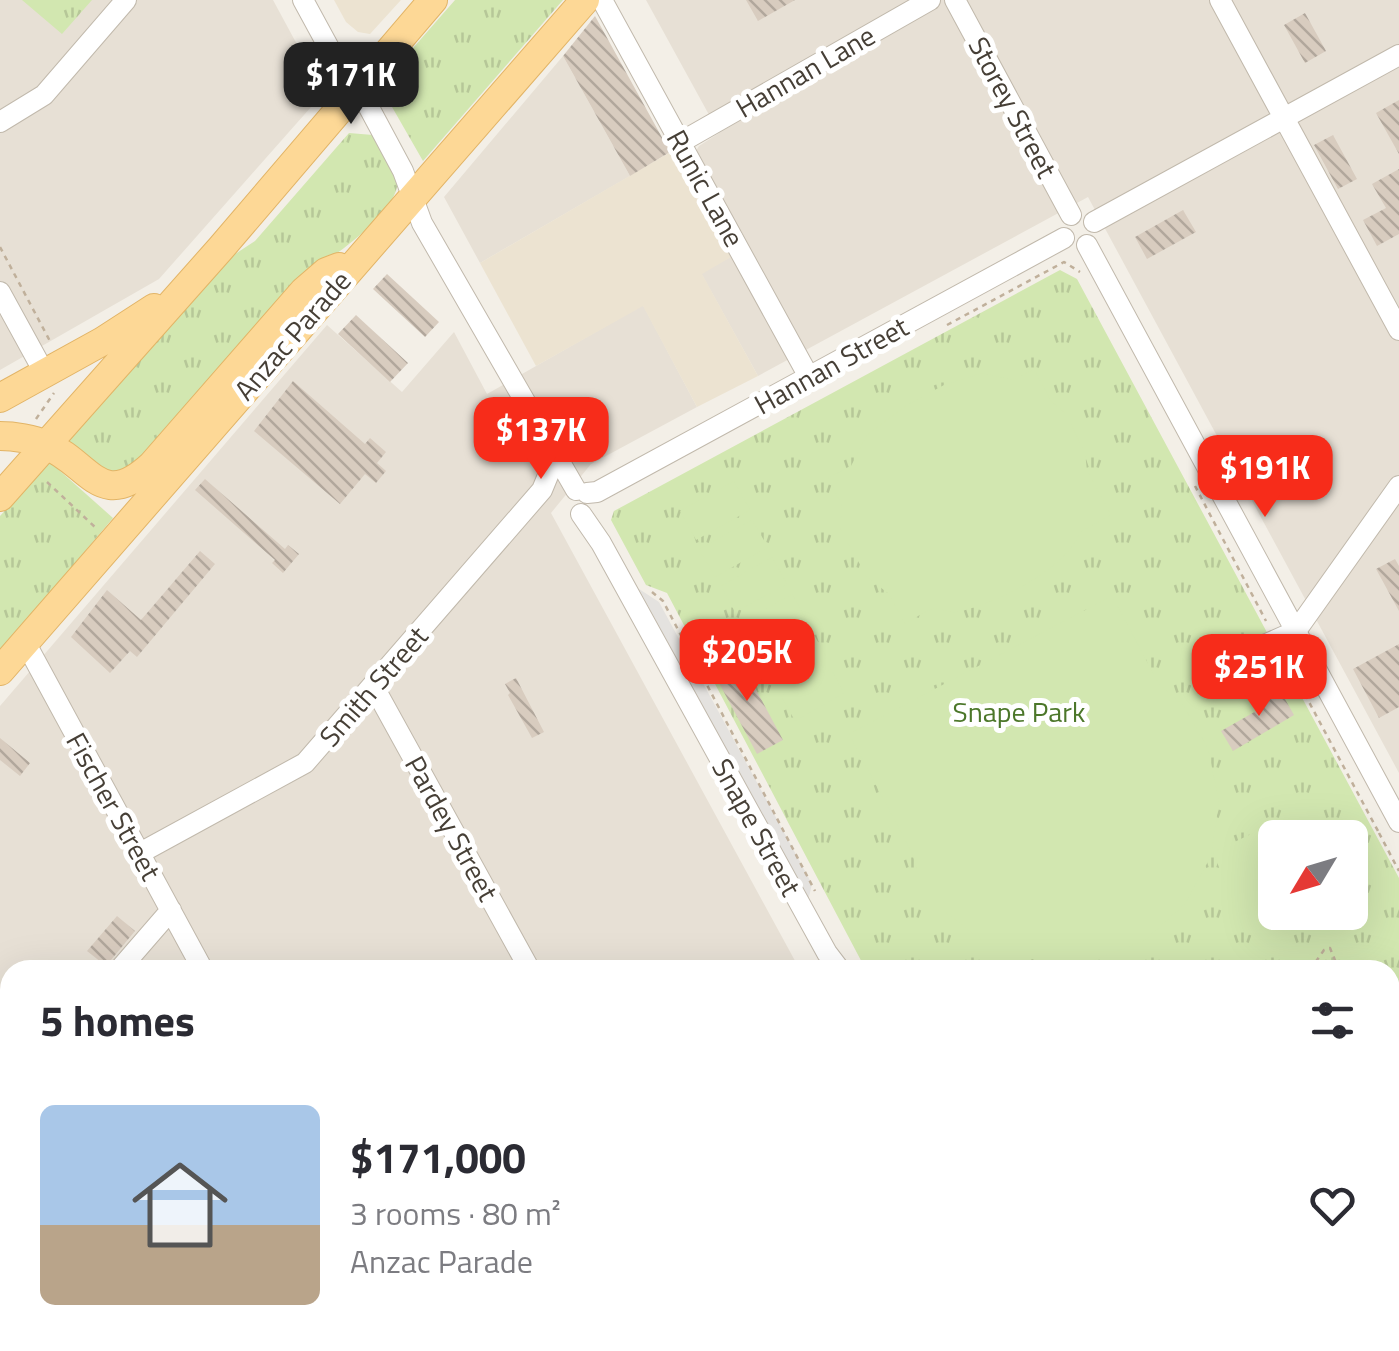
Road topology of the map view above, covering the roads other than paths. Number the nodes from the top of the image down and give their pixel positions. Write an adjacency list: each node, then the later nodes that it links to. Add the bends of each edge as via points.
1 (126, 0): 12 (street, via 44,94)
2 (303, 0): 10 (street, Snape Street)
3 (434, 0): 10 (main road)
4 (585, 0): 14 (main road, Anzac Parade)
5 (602, 0): 13 (street, Runic Lane)
6 (930, 0): 13 (street, Hannan Lane)
7 (955, 0): 15 (street, Storey Street)
8 (1220, 0): 11 (street)
9 (1399, 55): 11 (street)
10 (356, 88): 14 (street, Snape Street); 19 (main road)
11 (1285, 119): 16 (street); 22 (street)
12 (0, 122)
13 (681, 142): 24 (street, Runic Lane)
14 (412, 197): 20 (main road, Anzac Parade); 29 (street, Snape Street)
15 (1071, 214): 16 (street); 17 (street, via 1062,224)
16 (1094, 222): 18 (street)
17 (1064, 238): 18 (street, via 1074,246); 24 (street, Hannan Street)
18 (1087, 244): 33 (street)
19 (221, 248): 23 (main road, via 150,310); 27 (main road)
20 (355, 263): 27 (main road, via 326,272 304,290 130,483 96,481); 34 (main road, Anzac Parade)
21 (0, 292): 23 (street)
22 (1399, 330)
23 (44, 374): 25 (main road)
24 (809, 378): 32 (street, Hannan Street)
25 (0, 398)
26 (0, 436): 27 (main road)
27 (39, 437): 31 (main road)
28 (0, 453): 31 (main road, via 10,469)
29 (551, 453): 32 (street, Snape Street); 37 (street, Smith Street, via 542,490)
30 (1398, 487): 33 (street)
31 (2, 494)
32 (584, 499): 44 (street, Snape Street, via 601,543)
33 (1296, 631): 35 (street); 38 (street)
34 (25, 642): 36 (main road, Anzac Parade); 39 (street, Fischer Street)
35 (1246, 653)
36 (0, 671)
37 (374, 687): 39 (street, Smith Street, via 305,763); 43 (street, Pardey Street)
38 (1399, 820)
39 (140, 853): 40 (street, Fischer Street)
40 (171, 910): 41 (street); 42 (street, Fischer Street)
41 (128, 960)
42 (198, 960)
43 (524, 960)
44 (827, 960)

